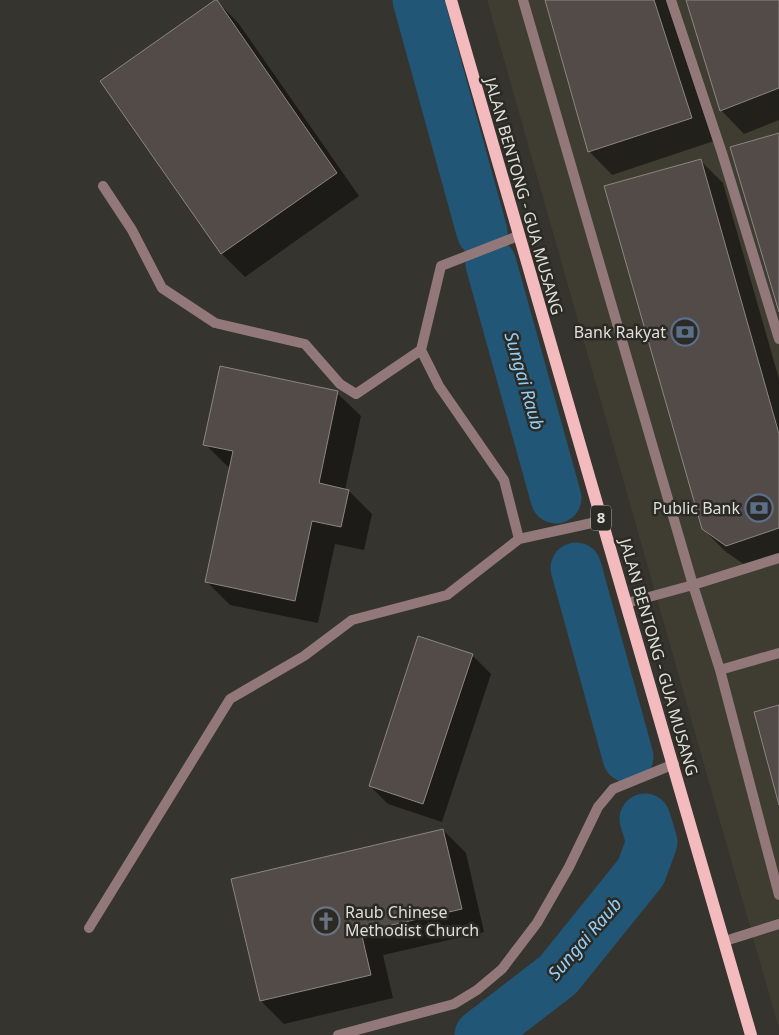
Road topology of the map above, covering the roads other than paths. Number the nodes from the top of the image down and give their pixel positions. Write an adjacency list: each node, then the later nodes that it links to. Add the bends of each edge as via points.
1 (451, 0): 5 (main road, JALAN BENTONG - GUA MUSANG / 8)
2 (523, 0): 11 (street)
3 (671, 0): 6 (street)
4 (103, 186): 7 (street, via 132,230 162,288 215,323 305,344 340,384 356,394)
5 (518, 236): 7 (street, via 441,266); 8 (main road, JALAN BENTONG - GUA MUSANG / 8)
6 (779, 339)
7 (422, 350): 9 (street, via 439,386 504,480)
8 (602, 521): 9 (street); 12 (main road, JALAN BENTONG - GUA MUSANG / 8)
9 (519, 539): 18 (street, via 448,595 352,620 304,656 230,699)
10 (779, 558): 11 (street)
11 (693, 585): 12 (street); 14 (street)
12 (627, 603): 15 (main road, JALAN BENTONG - GUA MUSANG / 8)
13 (779, 653): 14 (street)
14 (720, 670): 16 (street)
15 (674, 764): 19 (main road, JALAN BENTONG - GUA MUSANG / 8); 20 (street, via 613,790 603,801 537,923 502,969 477,990 454,1004)
16 (779, 895)
17 (779, 924): 19 (street)
18 (89, 928)
19 (725, 942): 21 (main road, JALAN BENTONG - GUA MUSANG / 8)
20 (338, 1035)
21 (752, 1035)

